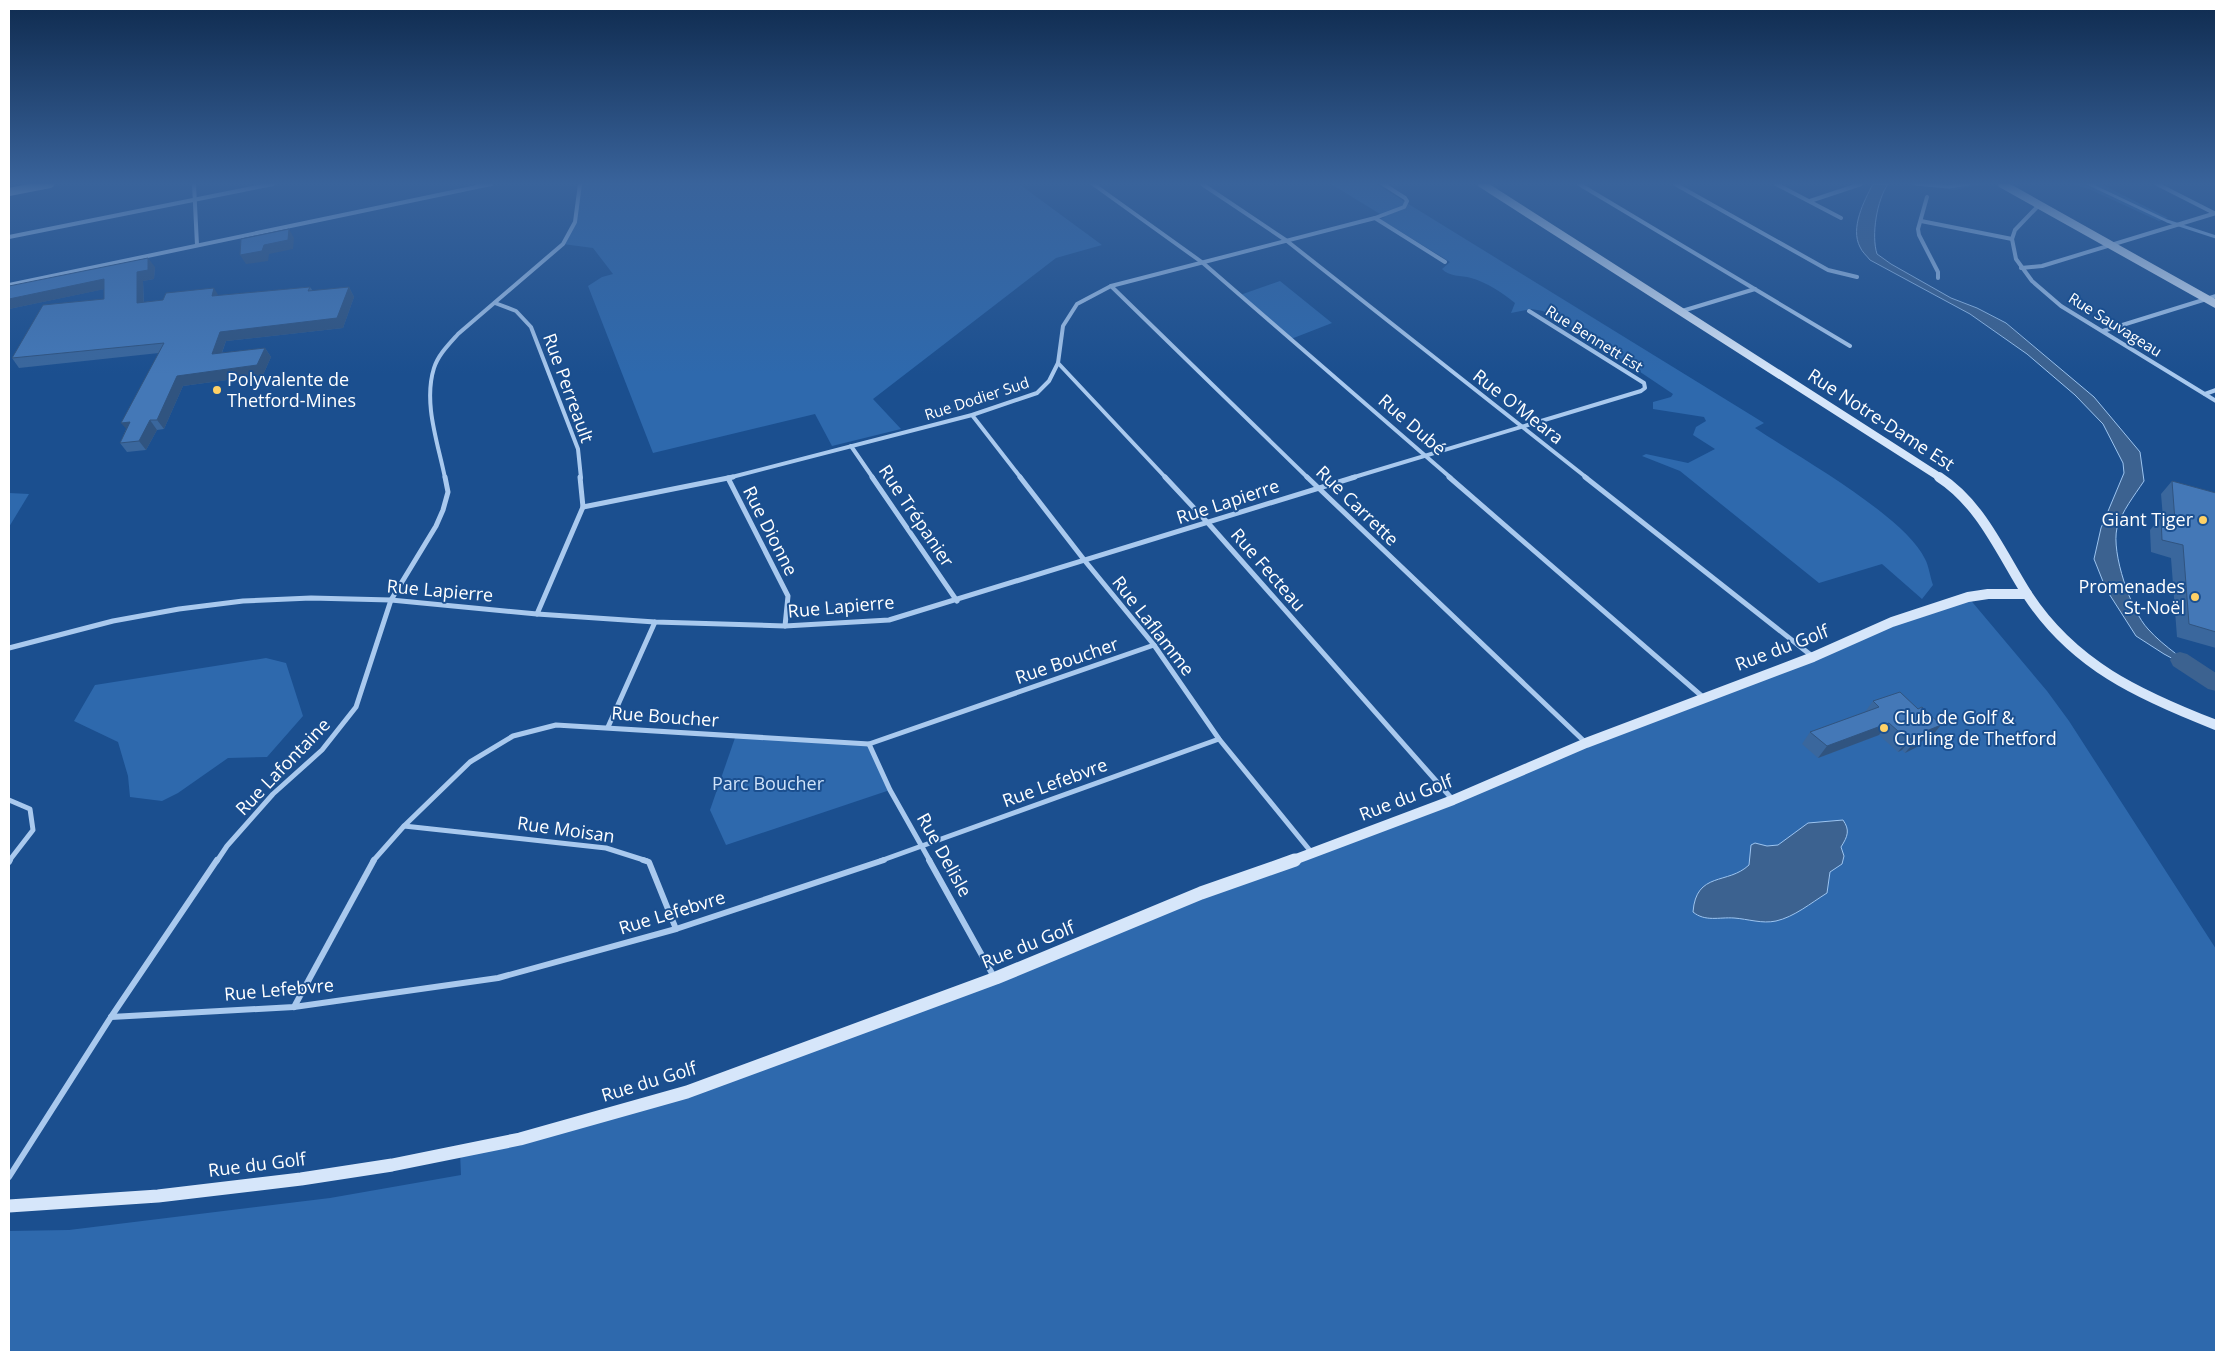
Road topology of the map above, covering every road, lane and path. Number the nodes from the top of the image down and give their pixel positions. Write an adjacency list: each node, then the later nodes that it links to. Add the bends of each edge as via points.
1 (185, 248): 19 (street)
2 (559, 248): 24 (street, Rue Lafontaine)
3 (1181, 248): 15 (street, Rue Dubé)
4 (1265, 248): 15 (street, Rue Dodier Sud)
5 (1294, 248): 36 (street, Rue O'Meara)
6 (1422, 248): 14 (street)
7 (1584, 248): 26 (street, Rue Notre-Dame Est)
8 (1685, 248): 21 (street)
9 (1788, 248): 17 (street, via 1828,270)
10 (1925, 248): 18 (street)
11 (2013, 248): 16 (street, Rue Sauvageau)
12 (2103, 248): 16 (street, via 2042,266)
13 (2115, 248): 23 (street)
14 (1445, 262)
15 (1203, 263): 20 (street, Rue Dodier Sud); 38 (street, Rue Dubé)
16 (2021, 268): 28 (street, Rue Sauvageau, via 2045,294)
17 (1857, 277)
18 (1938, 278)
19 (9, 285)
20 (1111, 286): 30 (street, Rue Dodier Sud, via 1077,304 1063,326); 40 (street, Rue Carrette)
21 (1755, 289): 26 (street); 29 (street)
22 (2216, 296): 23 (street)
23 (2207, 299): 25 (street); 28 (street)
24 (495, 303): 41 (street, Rue Perreault, via 517,312 531,327 578,449); 45 (street, Rue Lafontaine, via 458,334 434,368 429,400 448,492 436,526)
25 (2216, 304)
26 (1682, 311): 44 (street, Rue Notre-Dame Est, via 1952,485 1976,512)
27 (1529, 312): 31 (street, Rue Bennett Est)
28 (2103, 331): 33 (street, Rue Sauvageau)
29 (1850, 346)
30 (1058, 363): 35 (street, Rue Dodier Sud, via 1049,381 1037,394); 42 (street, Rue Fecteau)
31 (1646, 386): 36 (street, Rue Lapierre, via 1641,391)
32 (2216, 390): 33 (street)
33 (2205, 394): 34 (street, Rue Sauvageau)
34 (2216, 401)
35 (972, 415): 37 (street, Rue Dodier Sud); 43 (street, Rue Laflamme)
36 (1522, 427): 38 (street, Rue Lapierre); 52 (street, Rue O'Meara)
37 (851, 446): 39 (street, Rue Dodier Sud); 46 (street, Rue Trépanier)
38 (1426, 456): 40 (street, Rue Lapierre); 53 (street, Rue Dubé)
39 (728, 478): 41 (street, Rue Dodier Sud); 49 (street, Rue Dionne, via 788,596)
40 (1318, 488): 42 (street, Rue Lapierre); 57 (street, Rue Carrette)
41 (583, 507): 47 (street, Rue Perreault)
42 (1208, 523): 43 (street, Rue Lapierre); 60 (street, Rue Fecteau)
43 (1085, 561): 46 (street, Rue Lapierre); 50 (street, Rue Laflamme)
44 (2027, 594): 52 (street, Rue du Golf, via 1968,596 1892,622); 54 (street, Rue Notre-Dame Est, via 2057,635 2086,661 2142,695)
45 (391, 600): 47 (street, Rue Lapierre); 51 (street, Rue Lapierre, via 311,598 243,601 179,609 113,621); 68 (street, Rue Lafontaine, via 356,707 322,750 273,794 227,846)
46 (957, 601): 49 (street, Rue Lapierre, via 889,620)
47 (537, 614): 48 (street, Rue Lapierre)
48 (655, 622): 49 (street, Rue Lapierre); 55 (street)
49 (785, 626)
50 (1154, 645): 56 (street, Rue Laflamme); 58 (street, Rue Boucher)
51 (9, 648)
52 (1813, 657): 53 (street, Rue du Golf)
53 (1704, 698): 57 (street, Rue du Golf)
54 (2216, 725)
55 (608, 727): 58 (street, Rue Boucher); 61 (street, Rue Boucher, via 556,725 513,736 470,762)
56 (1219, 739): 62 (street, Rue Lefebvre); 63 (street, Rue Laflamme)
57 (1586, 743): 60 (street, Rue du Golf)
58 (869, 744): 62 (street, Rue Delisle, via 890,790)
59 (9, 800): 64 (street, via 30,809 33,830)
60 (1453, 800): 63 (street, Rue du Golf)
61 (404, 826): 65 (street, Rue Moisan, via 606,848 649,862); 67 (street, Rue Boucher, via 374,860)
62 (923, 848): 65 (street, Rue Lefebvre); 66 (street, Rue Delisle)
63 (1312, 854): 66 (street, Rue du Golf, via 1201,893)
64 (9, 862)
65 (676, 929): 67 (street, Rue Lefebvre, via 498,978)
66 (996, 978): 70 (street, Rue du Golf, via 687,1092 512,1141 301,1179 158,1196)
67 (294, 1007): 68 (street, Rue Lefebvre)
68 (110, 1017): 69 (street, Rue Lafontaine)
69 (9, 1177)
70 (9, 1206)

